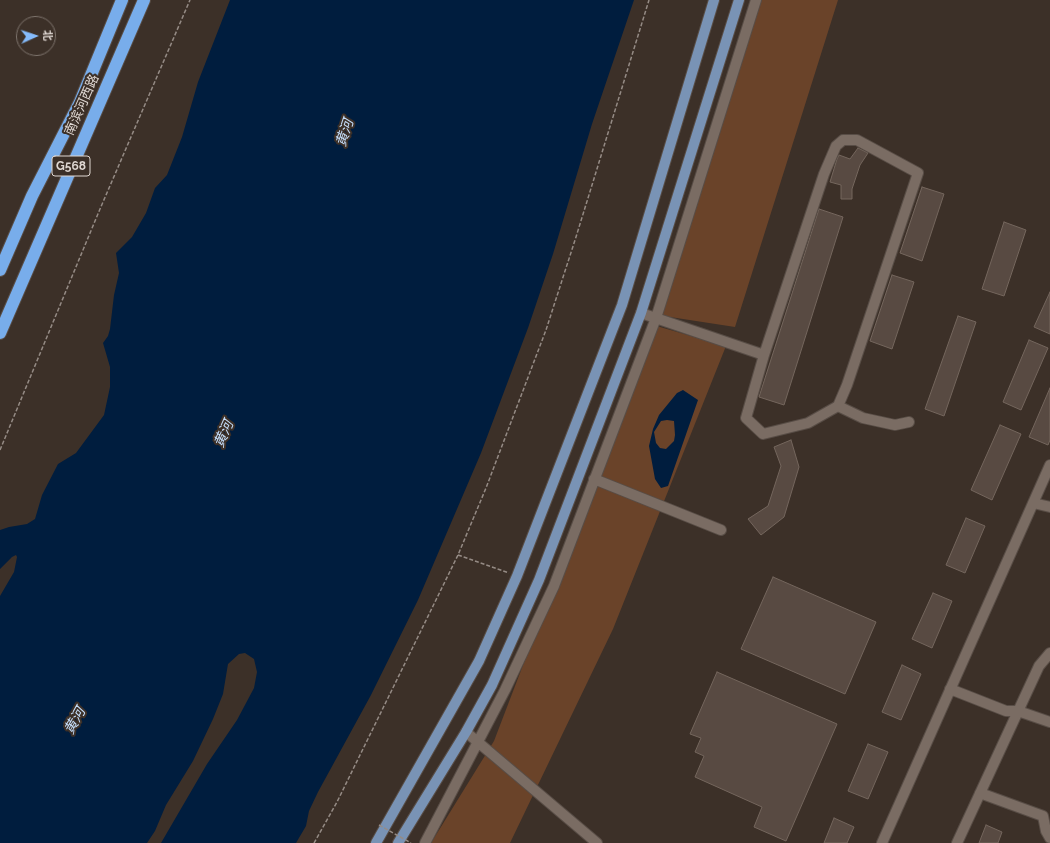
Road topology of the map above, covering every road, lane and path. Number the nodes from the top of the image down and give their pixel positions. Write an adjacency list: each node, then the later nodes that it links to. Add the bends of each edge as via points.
1 (122, 0): 8 (highway, 南滨河西路 / G568, via 80,102 32,196)
2 (144, 0): 11 (highway, 南滨河西路 / G568)
3 (190, 0): 15 (path, via 100,208)
4 (649, 0): 21 (path, via 546,330)
5 (714, 0): 22 (main road, via 622,305)
6 (739, 0): 9 (main road)
7 (756, 0): 10 (street)
8 (0, 270)
9 (640, 313): 10 (street); 27 (main road, via 539,580 492,685)
10 (656, 317): 12 (street); 17 (street)
11 (0, 331)
12 (764, 355): 13 (street, via 746,418 763,434 808,423); 13 (street, via 824,174 836,146 843,140 857,140 918,174)
13 (838, 406): 14 (street, via 863,418 895,425)
14 (909, 422)
15 (0, 450)
16 (1050, 465): 18 (street)
17 (594, 479): 20 (street); 28 (street, via 554,586)
18 (1033, 503): 19 (street); 24 (street)
19 (1050, 507)
20 (721, 530)
21 (458, 555): 22 (path); 33 (path, via 337,802)
22 (517, 576): 34 (main road, via 479,661)
23 (1050, 654): 25 (street, via 1040,666)
24 (950, 690): 25 (street, via 1006,711); 39 (street)
25 (1018, 711): 26 (street); 29 (street)
26 (1050, 722)
27 (466, 732): 28 (street); 35 (main road)
28 (478, 742): 37 (street); 38 (street)
29 (980, 794): 30 (street); 40 (street)
30 (1047, 812): 32 (street, via 1046,831)
31 (379, 825): 36 (path, bridge)
32 (1050, 838)
33 (314, 843)
34 (376, 843)
35 (398, 843)
36 (411, 843)
37 (426, 843)
38 (597, 843)
39 (882, 843)
40 (957, 843)

